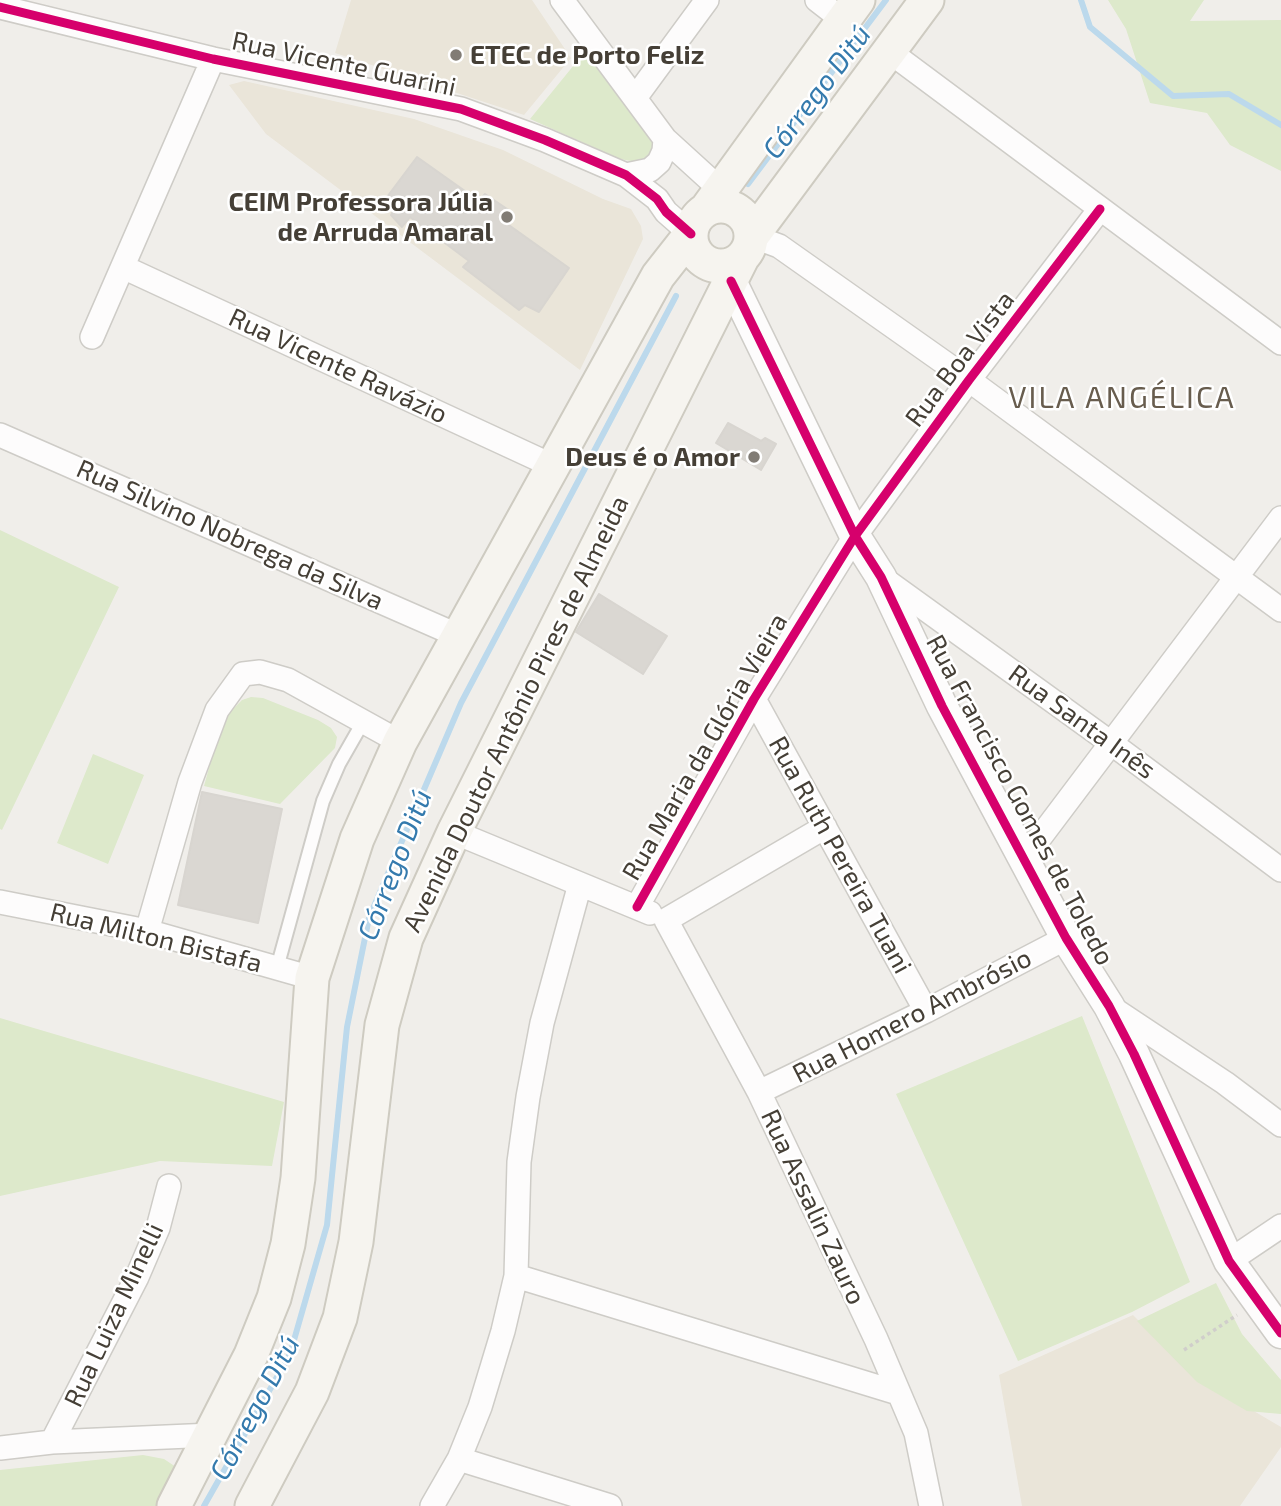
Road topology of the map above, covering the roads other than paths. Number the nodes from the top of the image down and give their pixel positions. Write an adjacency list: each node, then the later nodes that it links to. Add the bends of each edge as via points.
1 (562, 0): 9 (street)
2 (707, 0): 9 (street)
3 (817, 0): 6 (street)
4 (927, 0): 7 (main road, Avenida Doutor Antônio Pires de Almeida)
5 (2, 5): 8 (street, Rua Vicente Guarini)
6 (851, 10): 13 (main road)
7 (890, 52): 12 (street); 14 (main road, Avenida Doutor Antônio Pires de Almeida)
8 (213, 59): 11 (street, Rua Vicente Guarini, via 461,109); 15 (street)
9 (635, 98): 10 (street)
10 (665, 138): 11 (street, via 659,162 650,170); 13 (street)
11 (626, 175): 13 (street, Rua Vicente Guarini, via 666,212)
12 (1100, 209): 17 (street); 18 (street, Rua Boa Vista)
13 (706, 212): 14 (main road, via 728,206 750,226); 14 (main road, via 694,250 708,263 728,265); 20 (main road, via 657,276)
14 (742, 259): 18 (street, via 779,246); 22 (street, Rua Francisco Gomes de Toledo); 32 (main road, Avenida Doutor Antônio Pires de Almeida)
15 (123, 267): 16 (street); 20 (street, Rua Vicente Ravázio)
16 (92, 337)
17 (1281, 344)
18 (970, 380): 22 (street, Rua Boa Vista); 24 (street)
19 (0, 435): 26 (street, Rua Silvino Nobrega da Silva)
20 (553, 466): 26 (main road)
21 (1281, 518): 24 (street)
22 (855, 536): 23 (street, Rua Francisco Gomes de Toledo); 27 (street, Rua Maria da Glória Vieira)
23 (881, 577): 30 (street, Rua Santa Inês); 33 (street, Rua Francisco Gomes de Toledo)
24 (1236, 577): 25 (street); 30 (street)
25 (1281, 610)
26 (459, 636): 29 (main road)
27 (754, 699): 31 (street, Rua Ruth Pereira Tuani); 37 (street, Rua Maria da Glória Vieira)
28 (363, 722): 29 (street); 39 (street, via 288,680 261,672 243,674 217,710); 41 (lane, via 323,801)
29 (400, 742): 42 (main road, via 357,839)
30 (1111, 743): 33 (street); 34 (street, Rua Santa Inês)
31 (825, 827): 38 (street); 44 (street, Rua Ruth Pereira Tuani)
32 (454, 832): 35 (street); 58 (main road, Avenida Doutor Antônio Pires de Almeida, via 406,938 382,1025 356,1242 340,1318 312,1392)
33 (1023, 860): 40 (street, Rua Francisco Gomes de Toledo)
34 (1281, 870)
35 (580, 884): 37 (street); 50 (street, via 527,1097 519,1161)
36 (0, 902): 39 (street, Rua Milton Bistafa)
37 (637, 907): 38 (street)
38 (666, 920): 45 (street, Rua Assalin Zauro)
39 (147, 931): 41 (street, Rua Milton Bistafa)
40 (1066, 939): 43 (street, Rua Francisco Gomes de Toledo); 44 (street, Rua Homero Ambrósio)
41 (277, 968): 42 (street, Rua Milton Bistafa)
42 (312, 978): 53 (main road, via 298,1178 288,1244 274,1298)
43 (1109, 1006): 46 (street); 49 (street, Rua Francisco Gomes de Toledo)
44 (926, 1011): 45 (street, Rua Homero Ambrósio)
45 (759, 1092): 52 (street, Rua Assalin Zauro)
46 (1281, 1125)
47 (169, 1186): 54 (street, Rua Luiza Minelli, via 158,1228 137,1277)
48 (1281, 1226): 49 (street)
49 (1229, 1261): 51 (street, Rua Francisco Gomes de Toledo)
50 (516, 1276): 52 (street); 56 (street, via 480,1407)
51 (1281, 1333)
52 (898, 1393): 61 (street, Rua Assalin Zauro, via 916,1433)
53 (212, 1435): 54 (street); 57 (main road)
54 (52, 1442): 55 (street)
55 (0, 1448)
56 (459, 1459): 59 (street); 60 (street)
57 (174, 1506)
58 (252, 1506)
59 (432, 1506)
60 (610, 1506)
61 (930, 1506)

